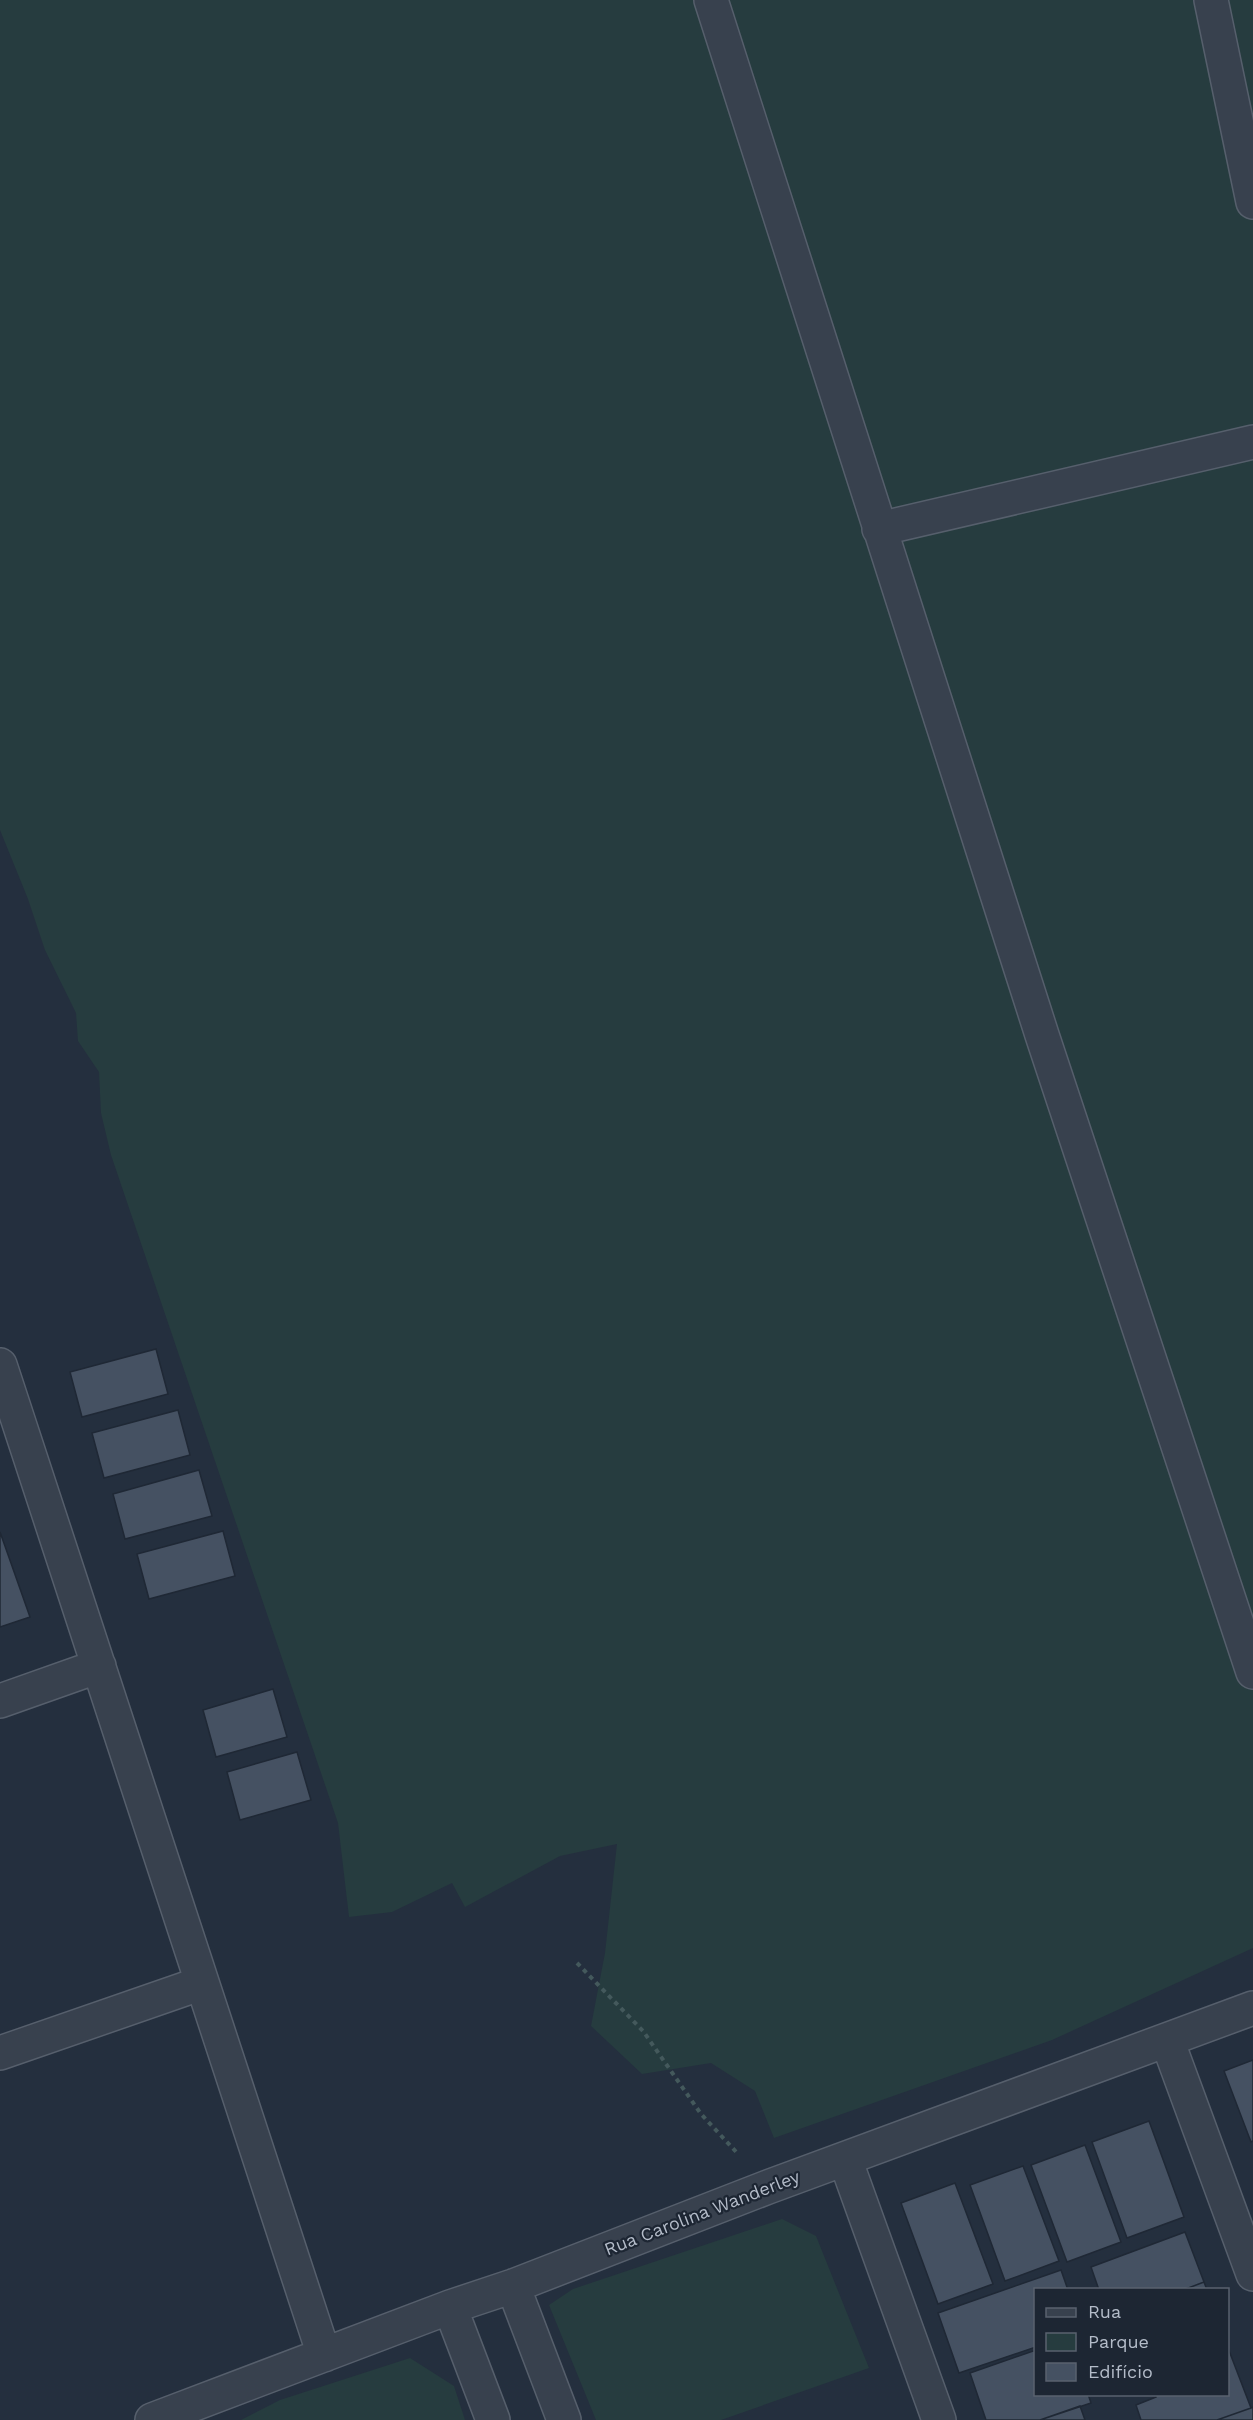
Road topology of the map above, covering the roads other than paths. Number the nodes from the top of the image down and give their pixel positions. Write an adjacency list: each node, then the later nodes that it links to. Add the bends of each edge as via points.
1 (711, 0): 5 (street)
2 (1211, 0): 3 (street)
3 (1253, 202)
4 (1253, 442): 5 (street)
5 (879, 529): 8 (street)
6 (0, 1365): 7 (street)
7 (99, 1666): 9 (street); 10 (street)
8 (1253, 1672)
9 (0, 1701)
10 (202, 1983): 13 (street); 18 (street)
11 (1253, 2008): 12 (street, Rua Carolina Wanderley)
12 (1167, 2040): 14 (street, Rua Carolina Wanderley); 15 (street)
13 (0, 2053)
14 (845, 2159): 16 (street, Rua Carolina Wanderley); 22 (street)
15 (1253, 2274)
16 (513, 2286): 17 (street, Rua Carolina Wanderley); 21 (street)
17 (450, 2307): 18 (street, Rua Carolina Wanderley); 20 (street)
18 (324, 2355): 19 (street, Rua Carolina Wanderley)
19 (161, 2418)
20 (493, 2420)
21 (564, 2420)
22 (939, 2420)

